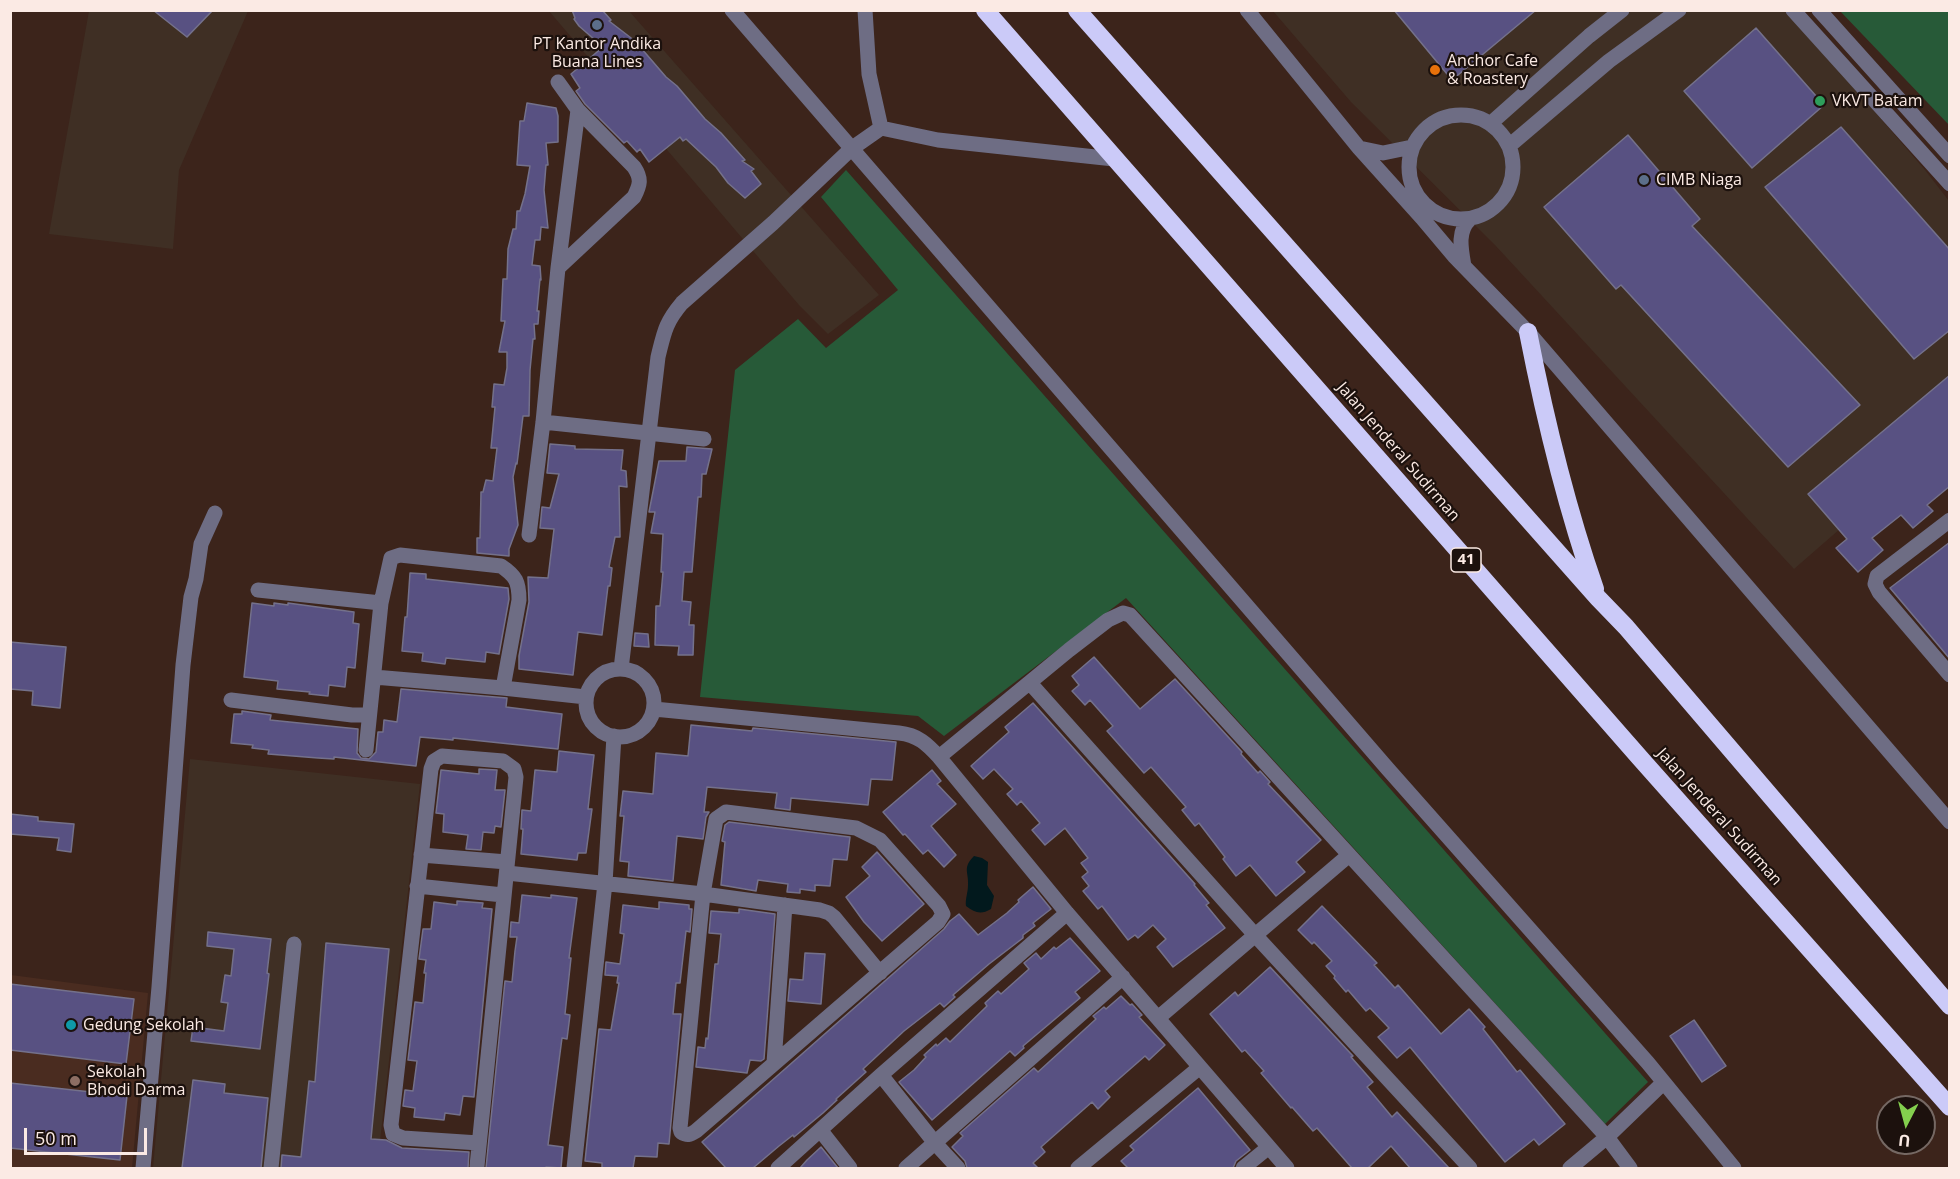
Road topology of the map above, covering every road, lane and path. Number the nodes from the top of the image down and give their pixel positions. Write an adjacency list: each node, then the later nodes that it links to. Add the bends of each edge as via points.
1 (732, 10): 17 (street)
2 (865, 10): 13 (street, via 869,74)
3 (985, 10): 19 (highway, Jalan Jenderal Sudirman / 41)
4 (1077, 10): 32 (highway)
5 (1247, 10): 16 (street)
6 (1622, 10): 12 (street)
7 (1679, 10): 14 (street, via 1610,61)
8 (1794, 10): 20 (street)
9 (1819, 10): 18 (street)
10 (558, 82): 11 (street)
11 (578, 110): 23 (street); 23 (street, via 634,167 640,182 634,197)
12 (1490, 124): 14 (street); 15 (street, via 1469,115 1452,116 1436,121)
13 (880, 128): 17 (street); 19 (street, via 938,140)
14 (1509, 146): 21 (street, via 1512,180 1505,196 1493,208)
15 (1412, 147): 16 (street, via 1383,153); 21 (street, via 1410,181 1418,196 1444,216)
16 (1359, 148): 22 (street)
17 (851, 149): 26 (street, via 670,317 658,357); 65 (street)
18 (1950, 156)
19 (1114, 159): 66 (highway, Jalan Jenderal Sudirman / 41)
20 (1950, 184)
21 (1470, 219): 22 (street, via 1464,225 1461,240)
22 (1464, 266): 24 (street)
23 (558, 268): 25 (street)
24 (1528, 332): 32 (highway, via 1577,537); 46 (street)
25 (543, 422): 26 (street); 30 (street)
26 (649, 434): 27 (street); 34 (street)
27 (704, 439)
28 (215, 513): 73 (street, via 201,544 183,665)
29 (1950, 520): 35 (street, via 1877,576 1875,584)
30 (529, 535)
31 (258, 590): 33 (street)
32 (1598, 598): 60 (highway)
33 (381, 603): 36 (street); 38 (street, via 394,556 501,566 509,571 519,586 519,600)
34 (621, 669): 39 (street, via 599,676); 41 (street, via 643,677 654,697)
35 (1950, 675)
36 (374, 677): 38 (street); 42 (street)
37 (1030, 683): 45 (street); 48 (street, via 1108,620 1128,614); 56 (street)
38 (503, 688): 39 (street)
39 (586, 697): 43 (street, via 589,718 604,733)
40 (231, 700): 42 (street)
41 (654, 709): 43 (street, via 644,728 625,737); 45 (street, via 909,734 922,740)
42 (369, 715): 44 (street)
43 (614, 736): 50 (street)
44 (366, 750)
45 (939, 757): 55 (street)
46 (1950, 822)
47 (421, 855): 49 (street); 49 (street, via 434,761 442,756 503,761 514,769 516,777); 51 (street)
48 (1348, 856): 56 (street); 68 (street)
49 (507, 868): 50 (street); 53 (street)
50 (605, 883): 52 (street); 75 (street)
51 (417, 886): 53 (street); 69 (street, via 393,1134)
52 (703, 894): 54 (street); 58 (street, via 716,819 726,812 870,833 939,906 942,914 938,922); 62 (street, via 681,1132 690,1135 696,1131)
53 (503, 895): 69 (street)
54 (785, 905): 58 (street, via 829,913); 62 (street)
55 (1067, 913): 59 (street); 64 (street)
56 (1255, 936): 61 (street); 83 (street)
57 (294, 944): 74 (street)
58 (880, 973): 62 (street)
59 (1123, 977): 61 (street); 70 (street)
60 (1950, 1006)
61 (1158, 1018): 63 (street)
62 (774, 1063)
63 (1200, 1067): 71 (street); 80 (street)
64 (881, 1075): 67 (street); 70 (street)
65 (1663, 1083): 68 (street); 86 (street)
66 (1950, 1107)
67 (821, 1131): 76 (street); 77 (street)
68 (1607, 1137): 84 (street); 85 (street)
69 (479, 1143): 72 (street)
70 (935, 1143): 78 (street); 79 (street)
71 (1269, 1147): 81 (street); 82 (street)
72 (477, 1166)
73 (143, 1168)
74 (271, 1168)
75 (574, 1168)
76 (778, 1168)
77 (850, 1168)
78 (906, 1168)
79 (958, 1168)
80 (1078, 1168)
81 (1244, 1168)
82 (1287, 1168)
83 (1470, 1168)
84 (1570, 1168)
85 (1630, 1168)
86 (1734, 1168)

